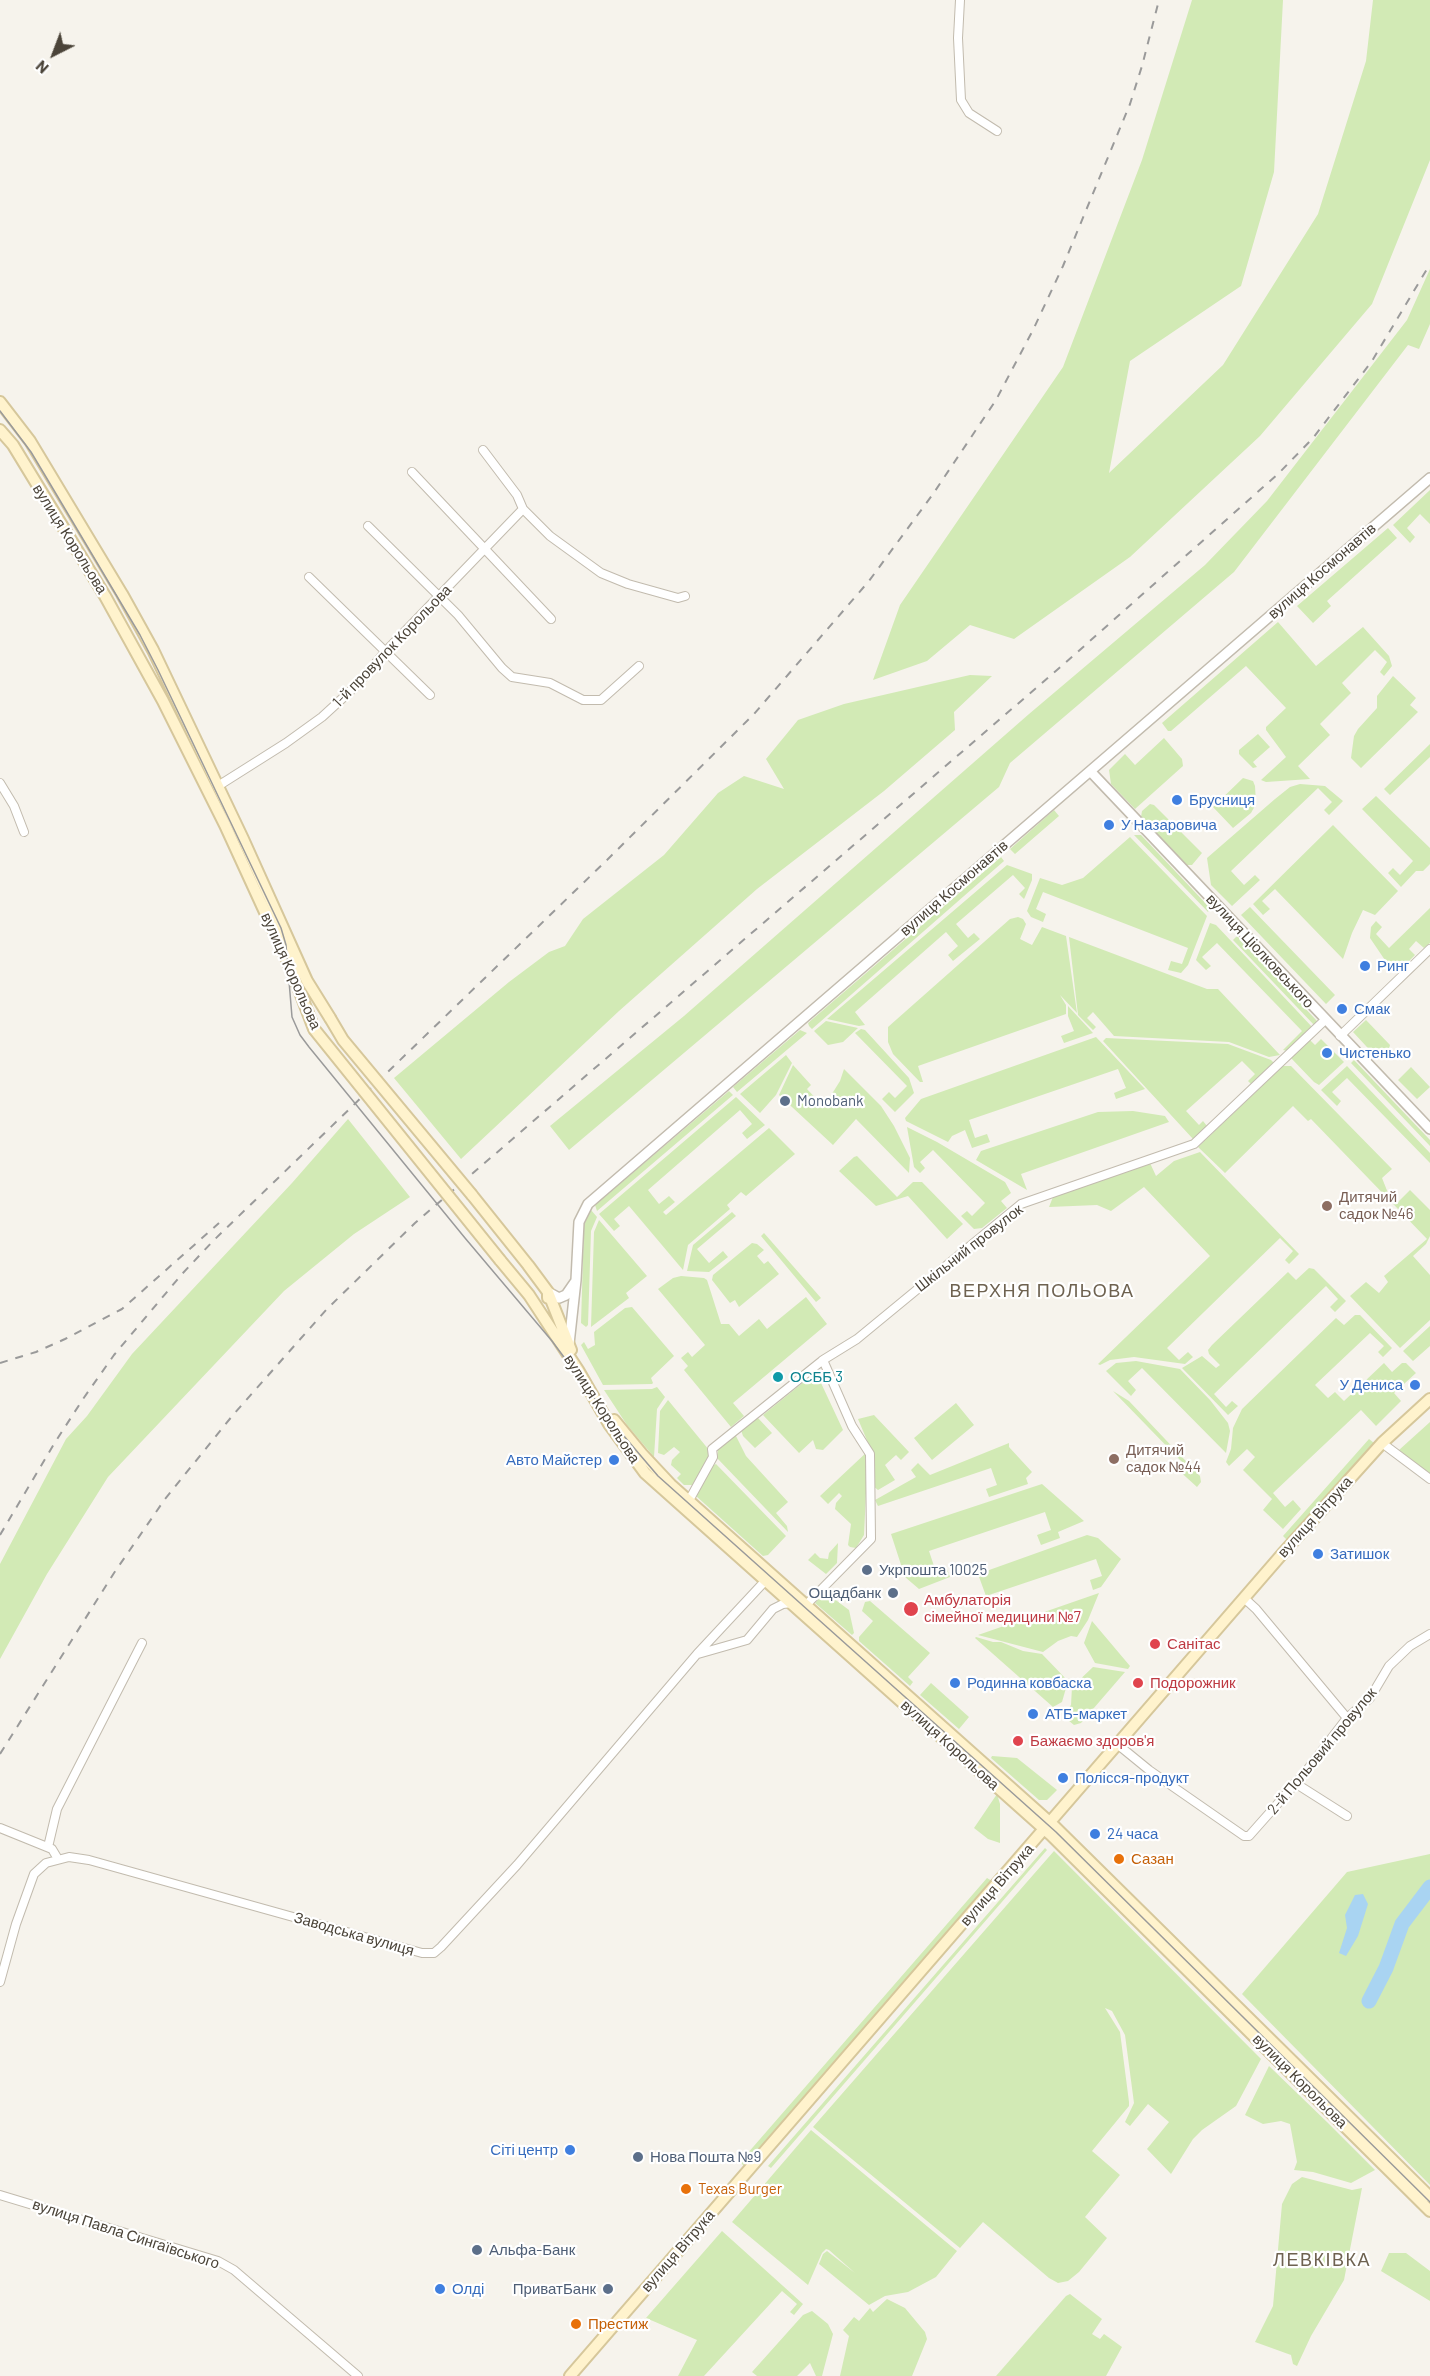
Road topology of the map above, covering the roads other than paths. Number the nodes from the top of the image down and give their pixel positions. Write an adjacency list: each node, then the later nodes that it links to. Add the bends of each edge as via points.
1 (960, 0): 2 (street, via 961,100 969,113)
2 (997, 131)
3 (0, 402): 20 (main road, вулиця Корольова, via 30,441 123,594)
4 (0, 430): 28 (main road, вулиця Корольова, bridge, via 105,596 163,701 225,825 292,971 314,1029)
5 (483, 450): 8 (street)
6 (412, 472): 10 (street)
7 (1430, 478): 18 (street, вулиця Космонавтів)
8 (523, 509): 10 (street, 1-й провулок Корольова); 12 (street, via 550,536 601,573 678,598)
9 (369, 526): 13 (street)
10 (485, 550): 13 (street, 1-й провулок Корольова); 14 (street)
11 (309, 577): 15 (street)
12 (685, 596)
13 (438, 598): 15 (street, 1-й провулок Корольова); 16 (street, via 512,677 550,683 583,700 601,700)
14 (551, 619)
15 (386, 652): 17 (street); 20 (street, 1-й провулок Корольова, via 322,717)
16 (639, 666)
17 (430, 695)
18 (1091, 772): 23 (street, вулиця Ціолковського); 26 (street, вулиця Космонавтів, via 588,1204 579,1222)
19 (0, 783): 21 (street)
20 (218, 786): 27 (main road, вулиця Корольова, bridge, via 307,981 343,1040)
21 (24, 832)
22 (1430, 949): 24 (street)
23 (1325, 1020): 24 (street, вулиця Ціолковського); 31 (street, Шкільний провулок, via 1194,1144 1021,1204 856,1339)
24 (1340, 1036): 25 (street, вулиця Ціолковського)
25 (1430, 1129)
26 (576, 1280): 27 (street, via 566,1295 559,1298); 30 (street, вулиця Космонавтів)
27 (548, 1292): 28 (main road); 29 (main road); 30 (main road, вулиця Корольова)
28 (528, 1295): 29 (main road, вулиця Корольова)
29 (552, 1331): 32 (main road, вулиця Корольова)
30 (569, 1346): 32 (main road); 37 (main road, вулиця Корольова, via 614,1419)
31 (823, 1360): 37 (street, Шкільний провулок, via 712,1449 713,1457); 40 (street, via 852,1426 870,1454 871,1539)
32 (578, 1370): 37 (main road, вулиця Корольова, via 638,1465)
33 (1430, 1399): 35 (main road, вулиця Вітрука)
34 (1430, 1407): 35 (main road, вулиця Вітрука)
35 (1384, 1444): 36 (street); 39 (main road, вулиця Вітрука)
36 (1430, 1479)
37 (687, 1505): 38 (main road, вулиця Корольова); 40 (main road, вулиця Корольова)
38 (766, 1580): 40 (main road, вулиця Корольова); 43 (street)
39 (1246, 1600): 44 (street); 45 (main road, вулиця Вітрука); 49 (main road, вулиця Вітрука)
40 (799, 1606): 43 (street, via 783,1604 773,1609 747,1640); 49 (main road, вулиця Корольова)
41 (1430, 1634): 44 (street, 2-й Польовий провулок, via 1389,1666 1370,1698)
42 (142, 1643): 50 (street, via 57,1809)
43 (697, 1654): 51 (street, Заводська вулиця, via 517,1865 434,1953 422,1953 81,1858)
44 (1347, 1718): 46 (street, 2-й Польовий провулок)
45 (1122, 1748): 46 (street, 2-й Польовий провулок, via 1244,1836 1250,1836); 49 (main road, вулиця Вітрука)
46 (1295, 1783): 47 (street)
47 (1347, 1816)
48 (0, 1828): 50 (street)
49 (1050, 1828): 54 (main road, вулиця Корольова); 55 (main road, вулиця Корольова); 57 (main road, вулиця Вітрука); 58 (main road, вулиця Вітрука)
50 (48, 1847): 51 (street)
51 (58, 1858): 52 (street, via 42,1866 31,1879)
52 (0, 1982)
53 (0, 2195): 56 (street, вулиця Павла Сингаївського, via 218,2261 234,2270)
54 (1430, 2198)
55 (1430, 2211)
56 (358, 2376)
57 (570, 2376)
58 (578, 2376)

